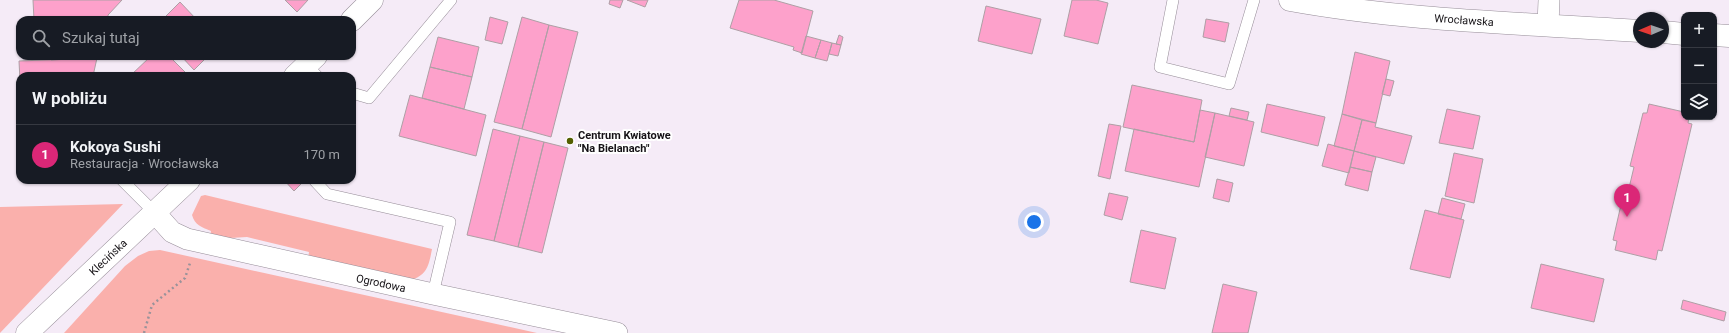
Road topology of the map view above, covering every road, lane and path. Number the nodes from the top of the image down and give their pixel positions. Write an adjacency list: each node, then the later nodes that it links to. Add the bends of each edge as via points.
1 (372, 0): 7 (main road)
2 (451, 0): 14 (lane, via 369,98)
3 (1173, 0): 4 (lane, via 1160,67 1229,84)
4 (1254, 0)
5 (1290, 0): 8 (main road, Wrocławska, via 1328,7 1420,17)
6 (1549, 0): 8 (street)
7 (356, 16)
8 (1548, 25): 9 (main road, Wrocławska)
9 (1633, 31)
10 (1669, 33): 11 (main road)
11 (1681, 34)
12 (1717, 35): 13 (main road)
13 (1729, 36)
14 (356, 94)
15 (126, 184): 18 (lane)
16 (185, 184): 18 (main road, Klecińska)
17 (318, 184): 20 (lane, via 327,194 450,222)
18 (155, 213): 19 (street, Ogrodowa, via 172,232); 21 (main road, Klecińska)
19 (198, 242): 20 (street, Ogrodowa); 22 (path, via 186,278 152,305)
20 (433, 294): 23 (street, Ogrodowa)
21 (27, 333)
22 (144, 333)
23 (617, 333)

